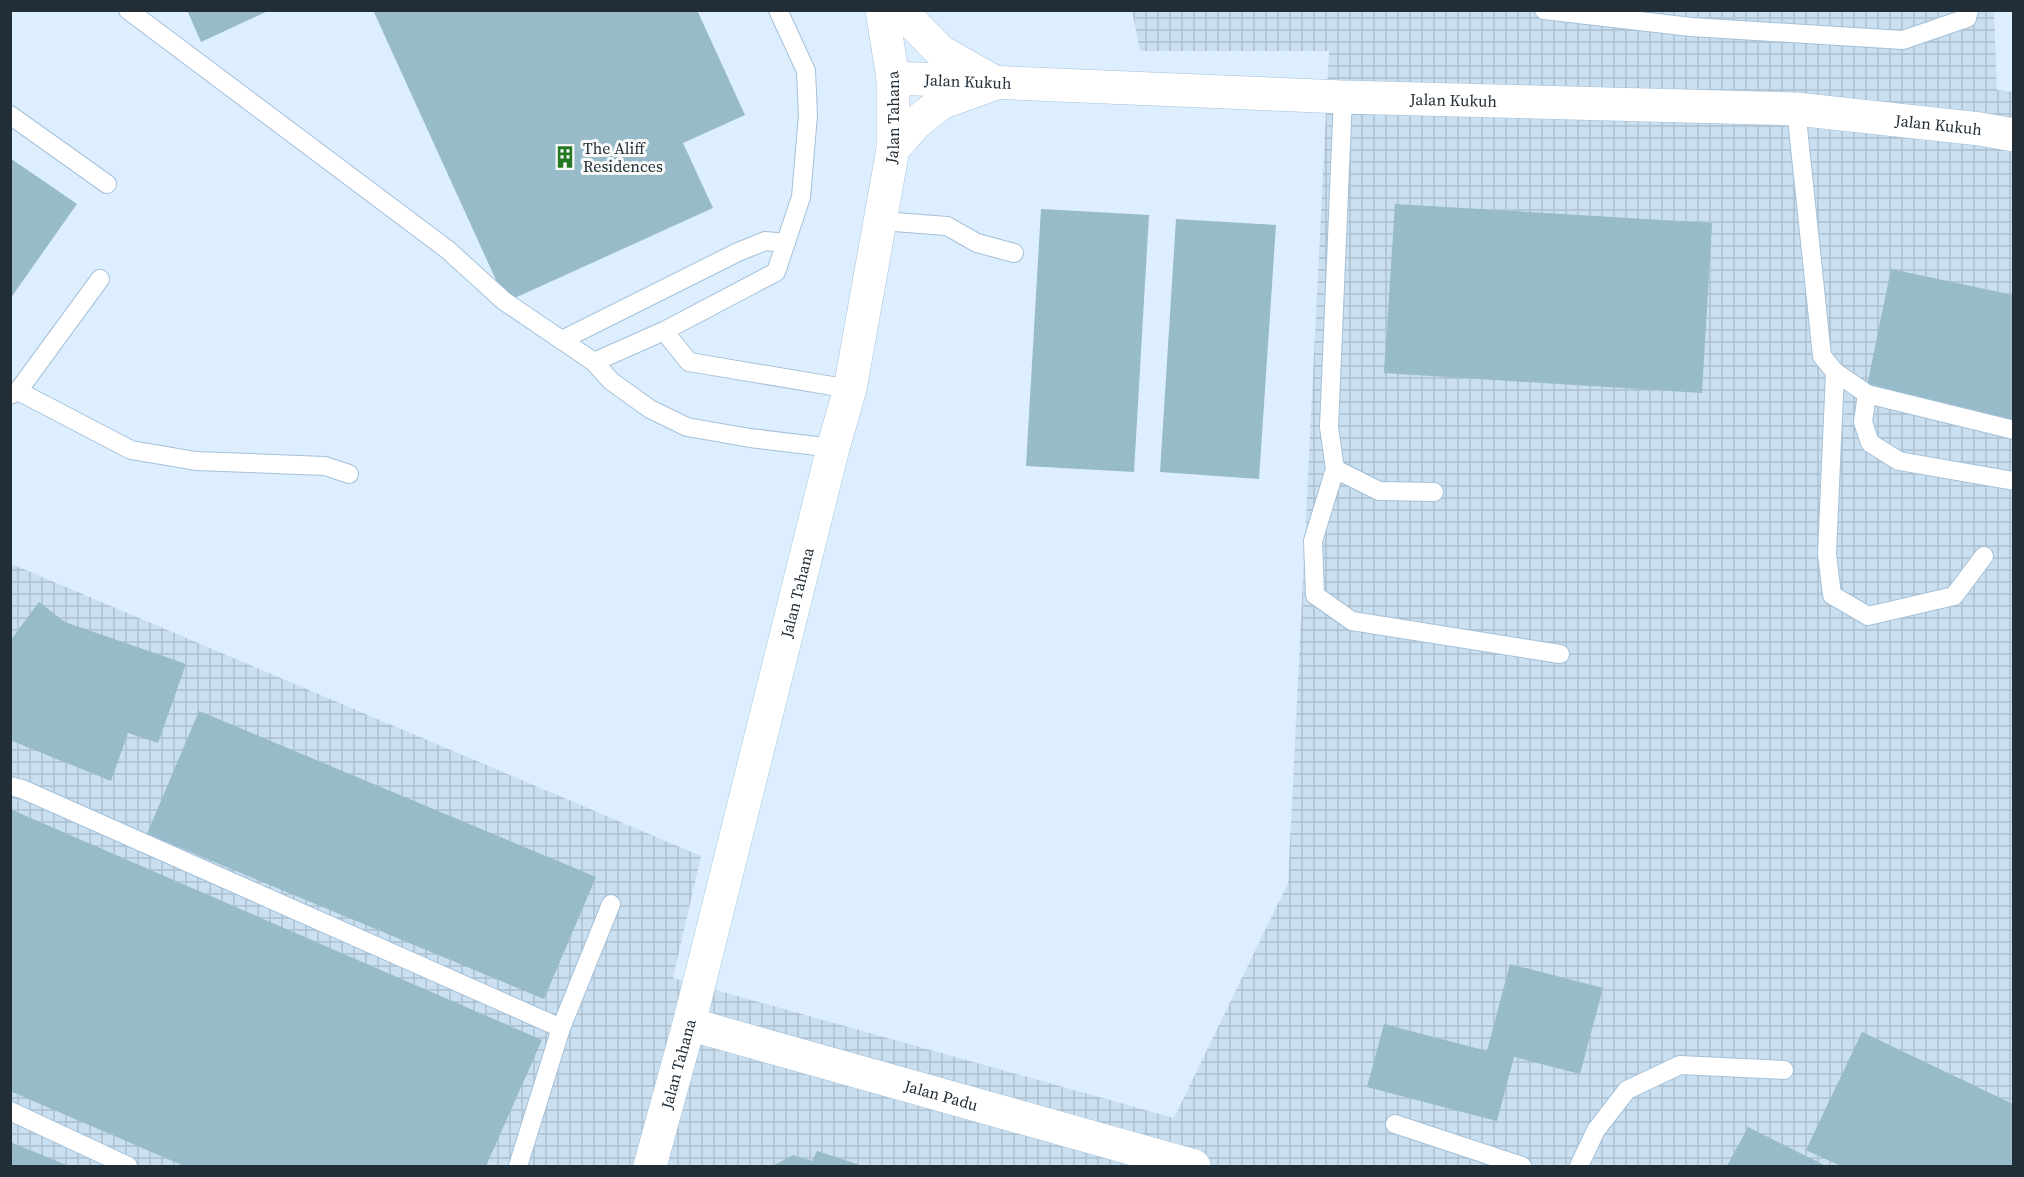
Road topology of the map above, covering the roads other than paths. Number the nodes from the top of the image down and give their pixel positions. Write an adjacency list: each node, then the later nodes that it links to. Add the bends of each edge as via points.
1 (128, 10): 20 (lane, via 448,250 504,301)
2 (778, 10): 16 (lane, via 806,71 808,115 801,197)
3 (882, 10): 7 (street, Jalan Tahana)
4 (900, 10): 8 (street, via 940,51)
5 (1544, 10): 6 (lane, via 1690,27 1903,40 1967,18)
6 (1969, 10)
7 (892, 78): 8 (street, Jalan Kukuh); 13 (street, Jalan Tahana)
8 (996, 83): 9 (street, Jalan Kukuh); 13 (street, via 941,103)
9 (1343, 97): 10 (street, Jalan Kukuh); 28 (lane, via 1329,427)
10 (1796, 110): 12 (street, Jalan Kukuh); 22 (lane, via 1822,356)
11 (10, 115): 14 (lane)
12 (2013, 135)
13 (893, 149): 15 (street, Jalan Tahana)
14 (107, 184)
15 (881, 221): 17 (lane, via 946,226 977,243); 23 (street, Jalan Tahana)
16 (786, 243): 19 (lane, via 776,272); 20 (lane, via 756,244)
17 (1014, 253)
18 (100, 279): 24 (lane)
19 (663, 331): 21 (lane); 23 (lane, via 689,362)
20 (562, 340): 21 (lane)
21 (594, 362): 27 (lane, via 611,381 650,409 687,427)
22 (1835, 372): 25 (lane); 32 (lane, via 1827,554 1832,595 1868,616 1954,596)
23 (850, 389): 27 (street, Jalan Tahana)
24 (14, 393): 29 (lane, via 130,450 196,461 325,466)
25 (1867, 394): 26 (lane); 30 (lane, via 1863,423 1870,443 1899,461)
26 (2013, 430)
27 (833, 448): 36 (street, Jalan Tahana)
28 (1335, 469): 31 (lane, via 1379,491); 33 (lane, via 1313,542 1315,595 1352,621)
29 (349, 474)
30 (2013, 481)
31 (1434, 492)
32 (1984, 556)
33 (1560, 654)
34 (10, 786): 37 (lane)
35 (611, 904): 37 (lane)
36 (689, 1024): 44 (street, Jalan Tahana); 45 (street, Jalan Padu)
37 (561, 1028): 43 (lane)
38 (1784, 1070): 46 (lane, via 1680,1065 1637,1085 1627,1090 1596,1130)
39 (10, 1111): 41 (lane)
40 (1395, 1124): 42 (lane)
41 (120, 1165)
42 (1516, 1166)
43 (518, 1167)
44 (650, 1167)
45 (1194, 1167)
46 (1579, 1167)

